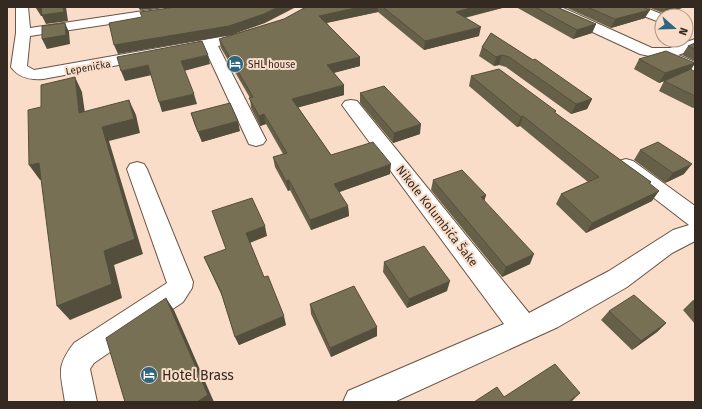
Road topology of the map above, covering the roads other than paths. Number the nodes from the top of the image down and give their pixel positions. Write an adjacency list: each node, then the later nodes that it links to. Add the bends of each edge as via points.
1 (16, 7): 7 (street, Lepenička)
2 (550, 7): 10 (street, via 645,51)
3 (633, 7): 5 (street)
4 (179, 10): 7 (street)
5 (654, 16)
6 (261, 32): 8 (street, Lepenička)
7 (23, 33): 8 (street, Lepenička, via 19,67 27,74 38,75)
8 (210, 44): 13 (street)
9 (678, 48): 10 (street, via 672,53)
10 (663, 54): 11 (street)
11 (695, 68)
12 (351, 105): 18 (street, Nikole Kolumbića Šake)
13 (256, 140)
14 (613, 156): 16 (street)
15 (137, 169): 19 (street, via 180,282 179,288 174,294 84,353 75,366)
16 (695, 218)
17 (695, 232): 18 (street, via 681,236 618,279 548,318)
18 (524, 328): 20 (street)
19 (81, 402)
20 (360, 402)

